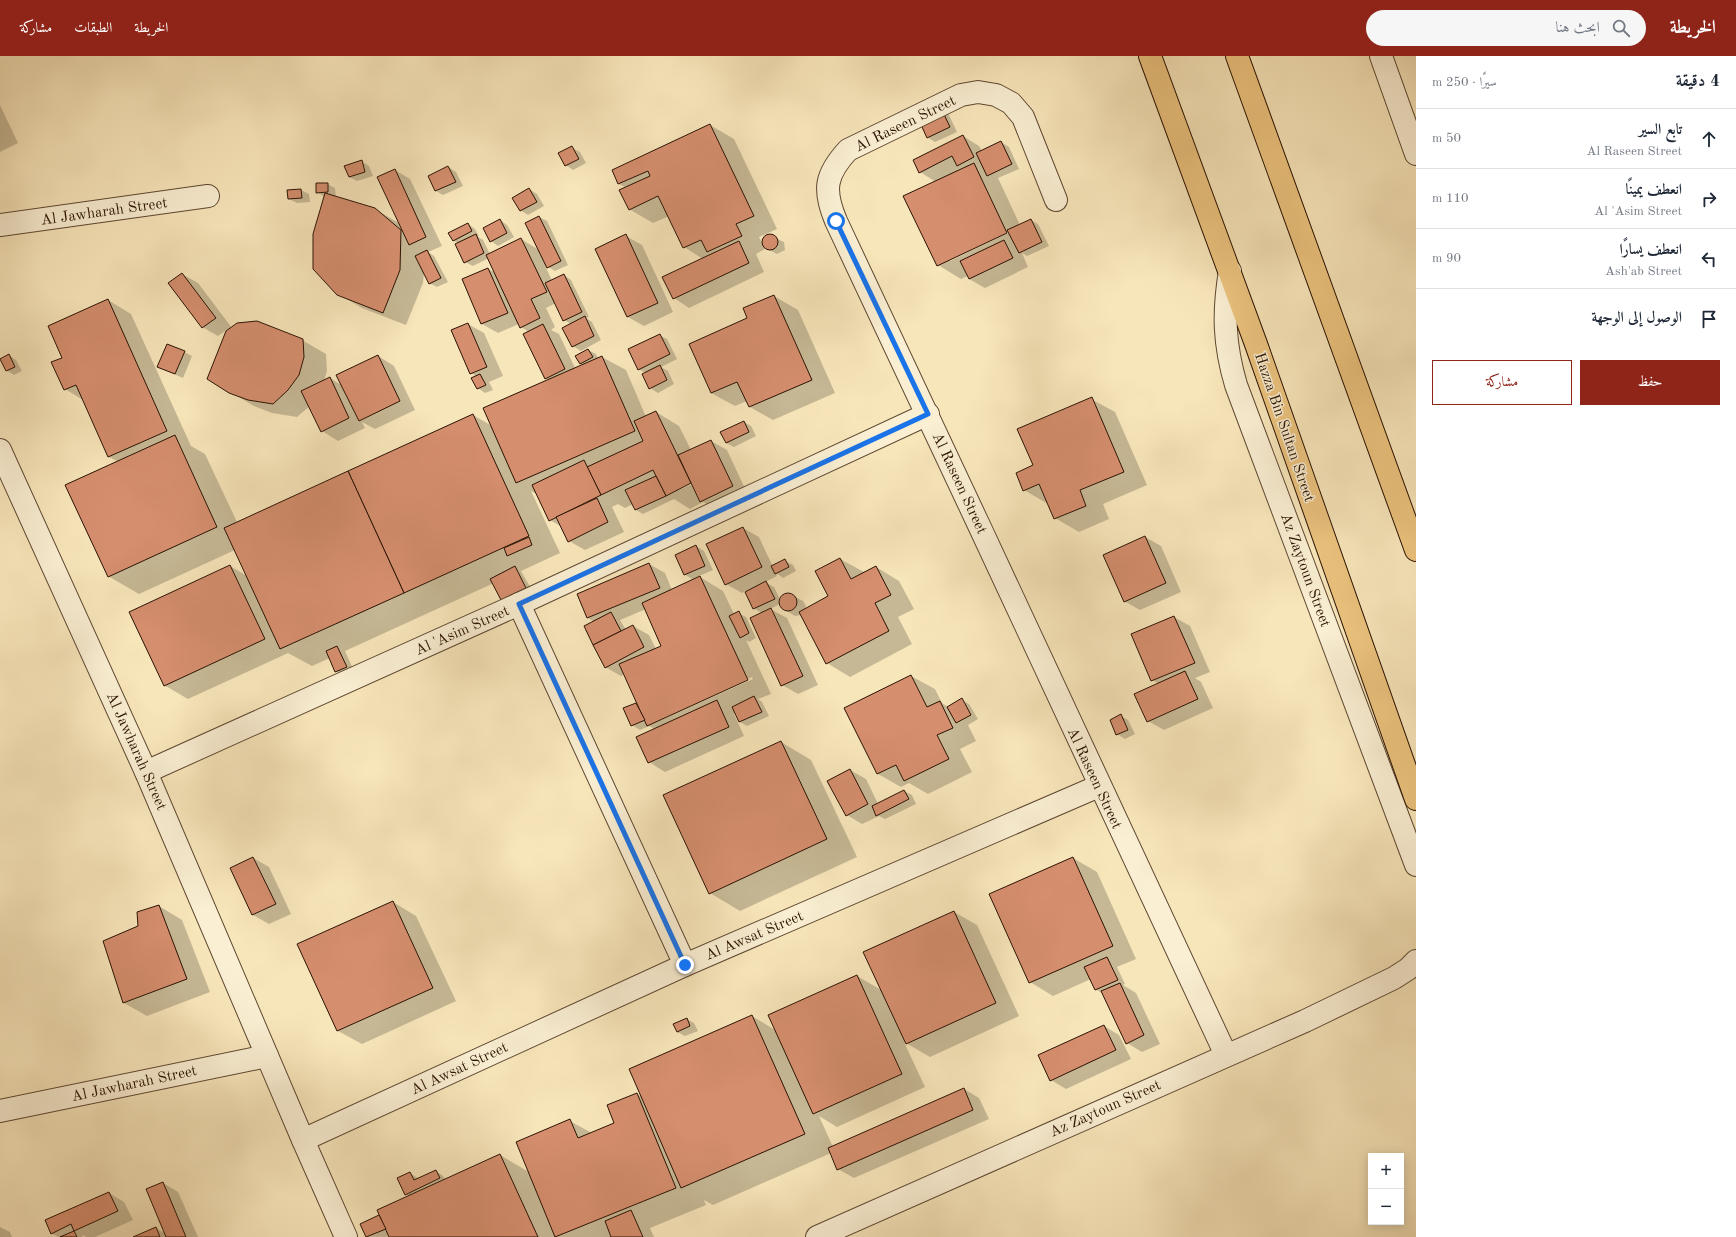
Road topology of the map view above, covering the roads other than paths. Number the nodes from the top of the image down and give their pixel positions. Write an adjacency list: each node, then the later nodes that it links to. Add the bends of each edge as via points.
1 (1150, 56): 8 (main road, Hazza Bin Sultan Street)
2 (1237, 56): 11 (main road)
3 (1381, 56): 4 (street)
4 (1416, 154)
5 (208, 196): 7 (street, Al Jawharah Street)
6 (1056, 200): 9 (street, Al Raseen Street, via 1023,116 1011,103 996,95 978,92 961,95 848,150 835,165 828,184 829,203)
7 (0, 225)
8 (1230, 271): 15 (main road, Hazza Bin Sultan Street); 16 (street, Az Zaytoun Street, via 1225,299 1225,328 1228,357 1236,385)
9 (928, 414): 12 (street, Al 'Asim Street); 14 (street, Al Raseen Street)
10 (0, 450): 13 (street, Al Jawharah Street)
11 (1416, 550)
12 (519, 604): 13 (street, Al 'Asim Street); 18 (street)
13 (146, 772): 22 (street, Al Jawharah Street)
14 (1099, 786): 18 (street, Al Awsat Street); 21 (street, Al Raseen Street)
15 (1416, 799)
16 (1416, 865)
17 (1416, 961): 20 (street, Az Zaytoun Street)
18 (685, 965): 24 (street, Al Awsat Street)
19 (1416, 977): 20 (street, Az Zaytoun Street)
20 (1394, 978): 21 (street, Az Zaytoun Street)
21 (1226, 1055): 26 (street, Az Zaytoun Street)
22 (268, 1056): 23 (street, Al Jawharah Street); 24 (street, Al Jawharah Street)
23 (0, 1111)
24 (303, 1140): 25 (street, Al Jawharah Street)
25 (346, 1237)
26 (817, 1237)

